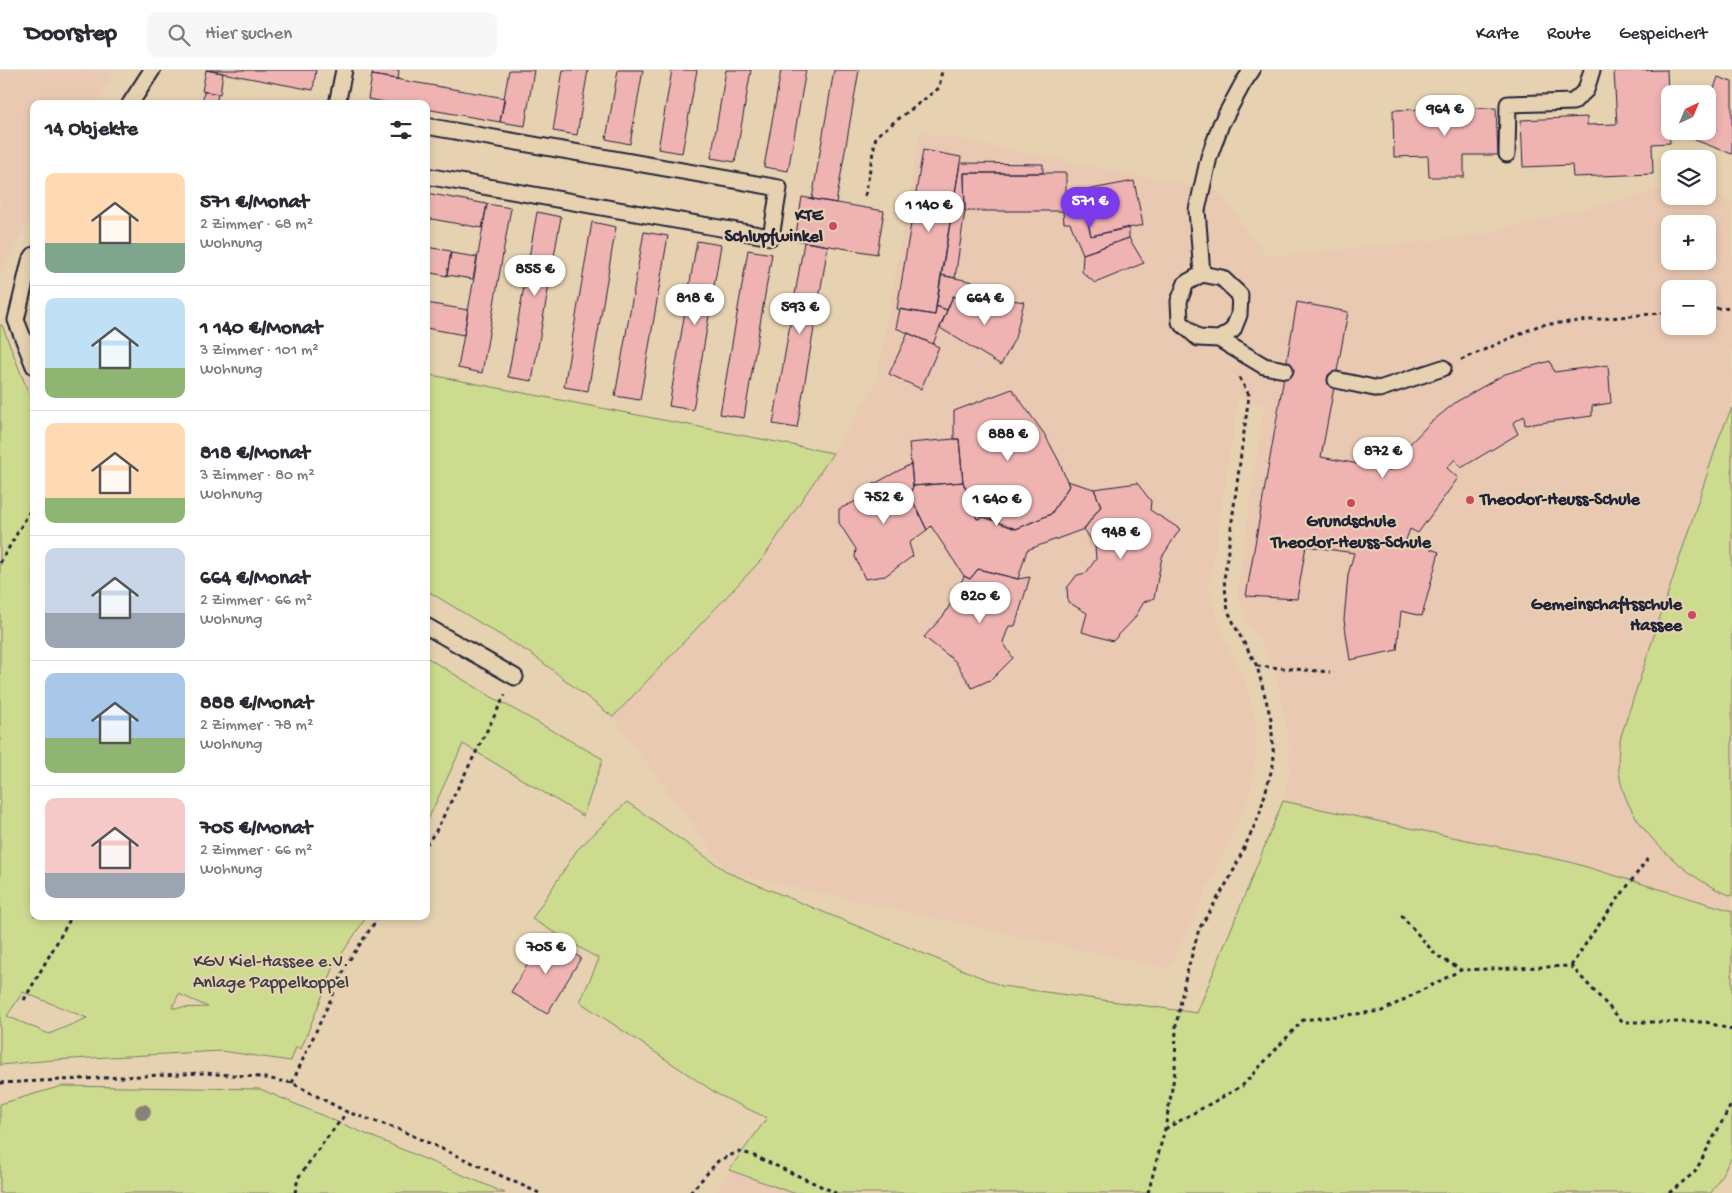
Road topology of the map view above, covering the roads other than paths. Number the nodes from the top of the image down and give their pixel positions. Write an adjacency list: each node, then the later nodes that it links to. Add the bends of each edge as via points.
1 (152, 70): 5 (lane)
2 (344, 70): 6 (lane)
3 (1252, 70): 11 (lane, via 1221,124 1197,210)
4 (1592, 70): 8 (lane, via 1586,90 1573,102 1508,104)
5 (133, 100)
6 (338, 100)
7 (430, 127): 9 (lane, via 779,188 770,237)
8 (1508, 154)
9 (430, 177)
10 (30, 261): 13 (lane, via 16,320)
11 (1202, 274): 12 (lane, via 1222,278 1240,296 1239,315 1233,330); 12 (lane, via 1186,283 1178,301 1180,322 1198,338)
12 (1218, 339): 15 (lane, via 1264,366)
13 (30, 356)
14 (1443, 368): 16 (lane, via 1379,388)
15 (1285, 370)
16 (1336, 380)
17 (430, 628): 18 (lane)
18 (515, 677)

